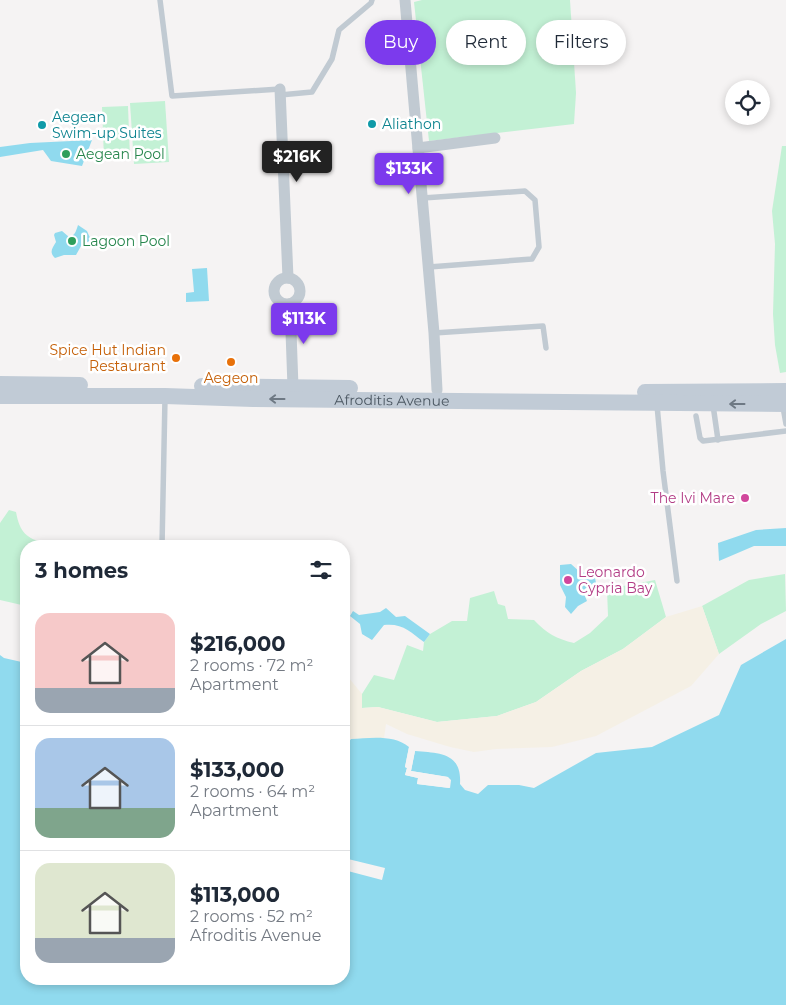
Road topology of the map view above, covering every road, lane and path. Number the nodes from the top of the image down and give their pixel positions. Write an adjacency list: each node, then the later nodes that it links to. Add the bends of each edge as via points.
1 (160, 0): 4 (lane, via 172,96)
2 (372, 0): 4 (lane, via 339,30 332,59 312,92)
3 (406, 0): 6 (street)
4 (280, 92): 9 (street)
5 (495, 138): 6 (street)
6 (418, 148): 7 (street)
7 (422, 198): 8 (street); 8 (lane, via 525,191 535,200 539,246 532,259)
8 (428, 267): 11 (street)
9 (288, 278): 10 (street, via 296,281 300,288 297,299); 10 (street, via 278,281 274,292 280,302)
10 (290, 304): 13 (street)
11 (434, 333): 12 (lane, via 543,326); 14 (street)
12 (546, 348)
13 (293, 387): 14 (main road, Afroditis Avenue); 15 (main road, Afroditis Avenue)
14 (437, 390): 17 (main road, Afroditis Avenue)
15 (0, 391): 16 (main road, Afroditis Avenue)
16 (165, 396): 18 (main road, Afroditis Avenue, one-way to 16); 24 (lane)
17 (785, 400): 19 (main road, Afroditis Avenue, one-way to 19); 21 (lane)
18 (657, 403): 19 (main road, Afroditis Avenue); 25 (lane)
19 (713, 404): 23 (lane)
20 (696, 416): 23 (lane, via 701,440)
21 (786, 424)
22 (786, 431): 23 (lane)
23 (718, 440)
24 (162, 540)
25 (677, 581)

